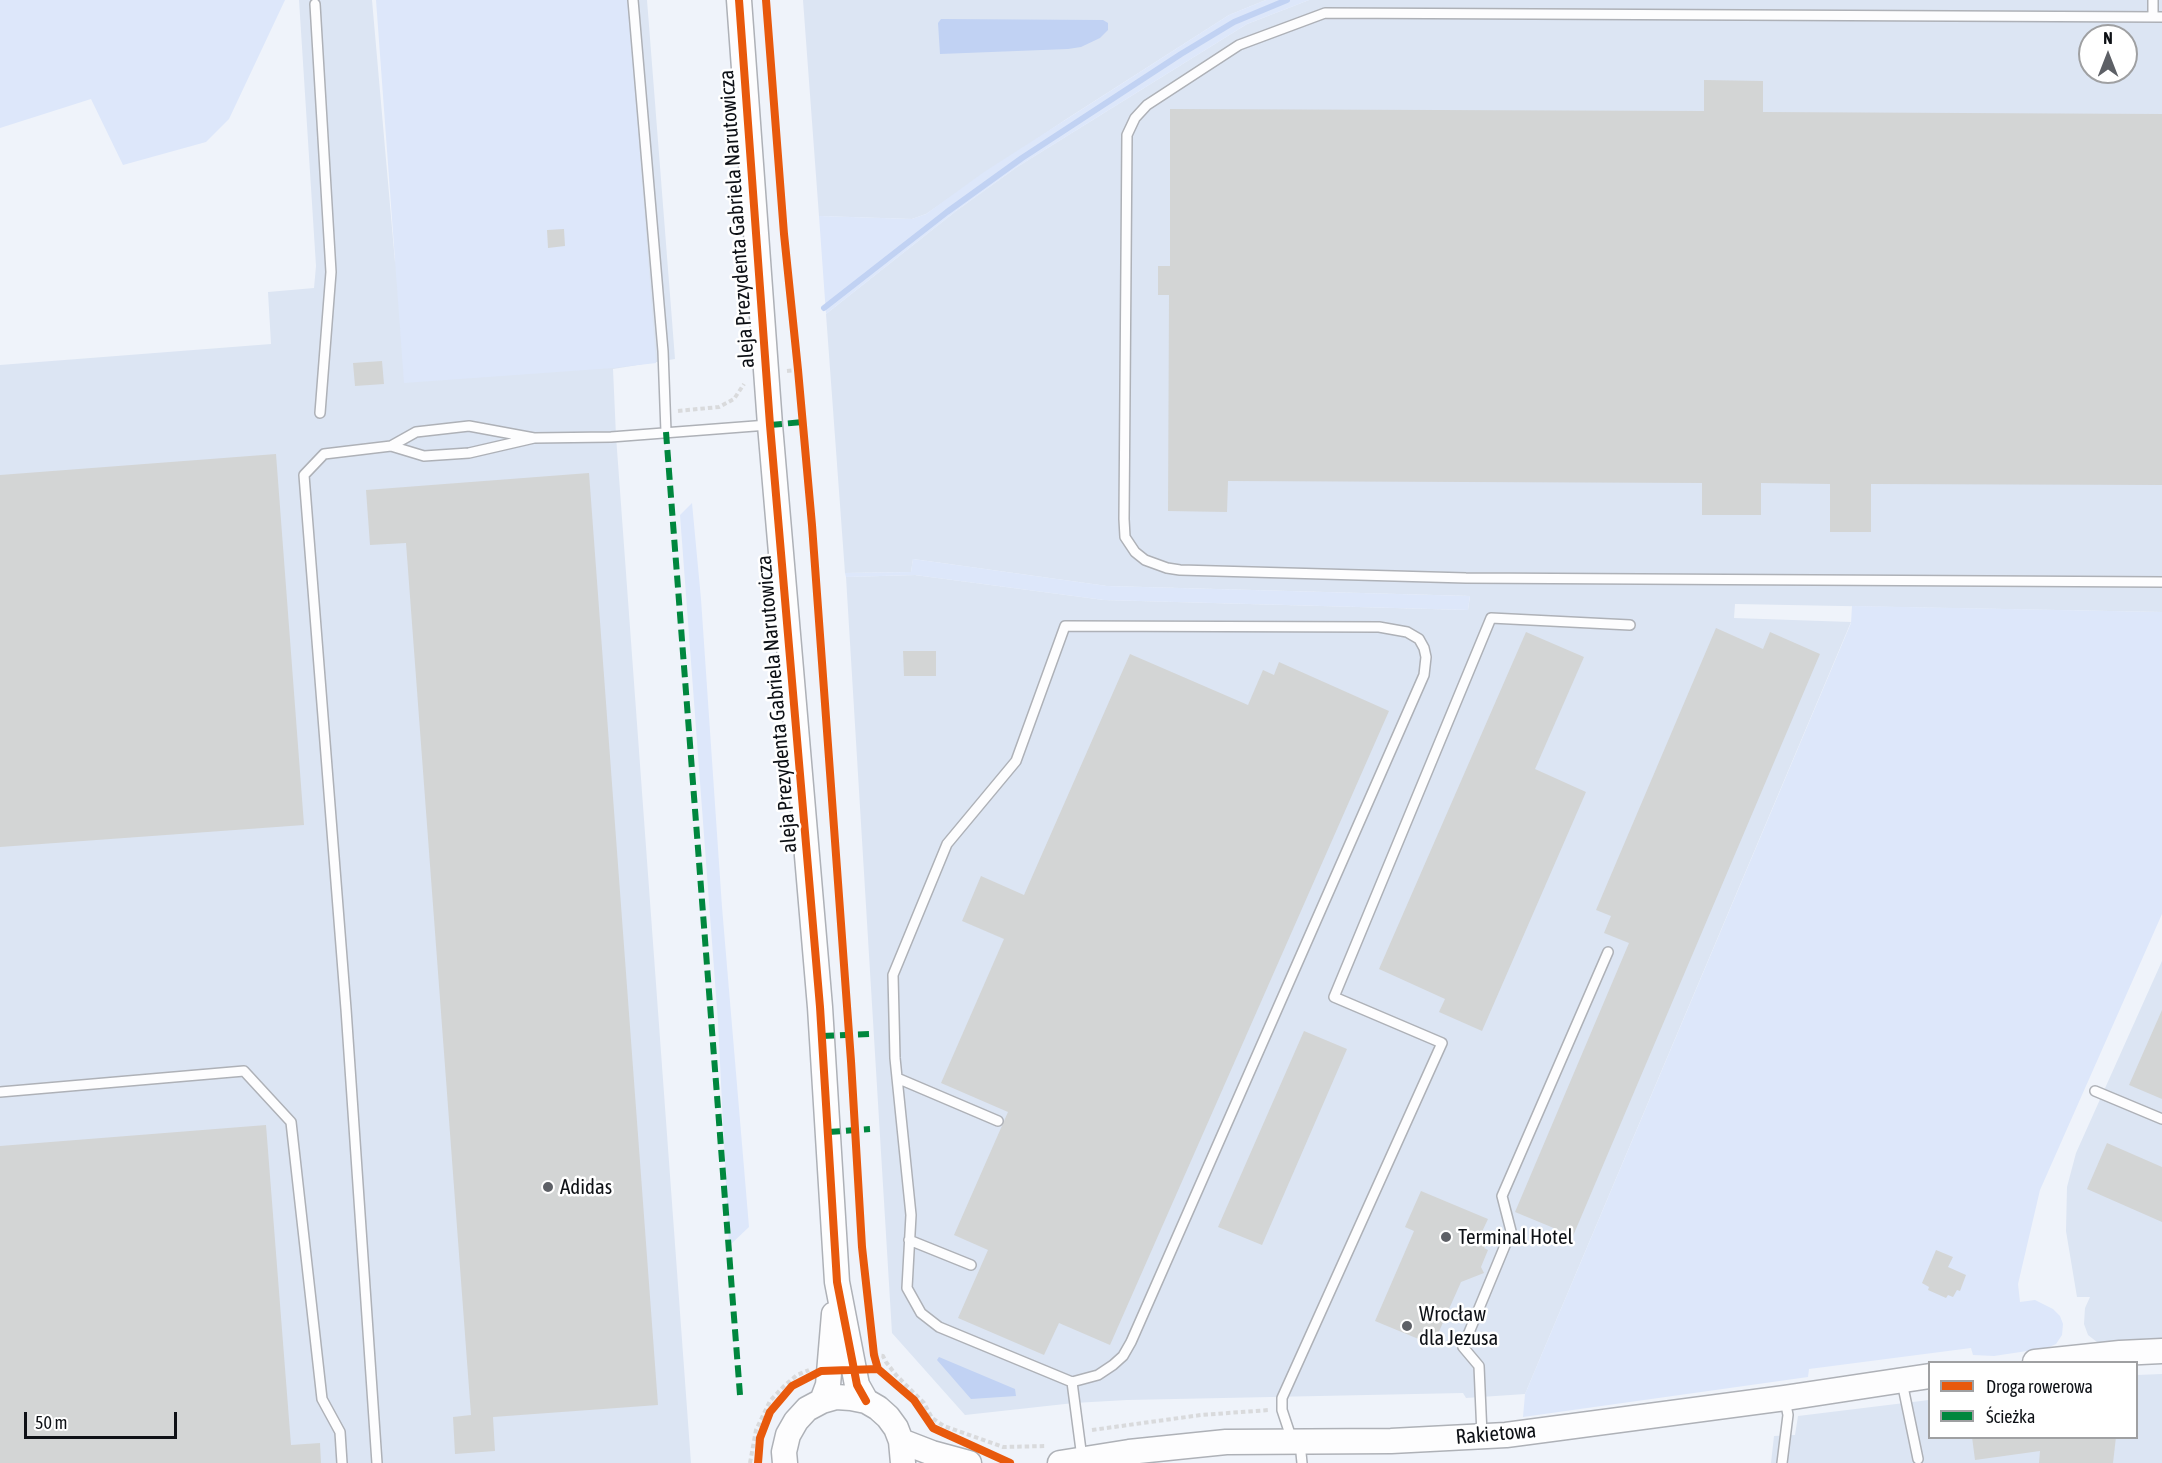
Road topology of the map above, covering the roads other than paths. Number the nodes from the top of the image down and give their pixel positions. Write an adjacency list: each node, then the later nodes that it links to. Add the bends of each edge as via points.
1 (633, 0): 8 (lane, via 663,351)
2 (739, 0): 7 (street, aleja Prezydenta Gabriela Narutowicza)
3 (2153, 0): 5 (lane)
4 (315, 4): 6 (lane, via 331,272)
5 (2157, 17): 11 (lane, via 1325,13 1239,45 1147,105 1127,135 1124,531 1131,547 1145,560 1180,570 1478,578)
6 (320, 412)
7 (770, 425): 8 (lane); 21 (street, aleja Prezydenta Gabriela Narutowicza, via 820,1007)
8 (666, 432): 9 (lane)
9 (534, 438): 10 (lane, via 469,453 424,456); 10 (lane, via 469,426 416,432)
10 (391, 446): 37 (lane, via 324,454 304,475)
11 (2162, 582)
12 (1630, 625): 31 (lane, via 1491,618 1334,997 1442,1043 1282,1398 1282,1410)
13 (1608, 952): 30 (lane, via 1502,1196 1511,1231 1463,1347 1479,1366)
14 (897, 1078): 18 (lane); 19 (lane, via 911,1215); 26 (lane, via 893,975 947,844 1016,761 1065,626 1379,627 1407,632 1419,639 1426,657 1424,675 1131,1342 1113,1365 1098,1375)
15 (2095, 1091): 17 (lane)
16 (0, 1092): 36 (lane, via 244,1071 283,1113 291,1122 321,1399 340,1432)
17 (2162, 1119)
18 (998, 1121)
19 (909, 1240): 20 (lane); 26 (lane, via 907,1288 929,1321)
20 (971, 1265)
21 (837, 1282): 28 (street, aleja Prezydenta Gabriela Narutowicza, via 823,1368 828,1385); 29 (street, aleja Prezydenta Gabriela Narutowicza, via 857,1385)
22 (2162, 1351): 23 (street)
23 (2044, 1361)
24 (1928, 1376): 25 (street, Rakietowa)
25 (1902, 1380): 27 (street, Rakietowa); 34 (lane)
26 (1072, 1382): 35 (lane, via 1079,1432)
27 (1785, 1398): 30 (street, Rakietowa); 39 (lane, via 1788,1415)
28 (822, 1401): 29 (street, via 836,1397); 38 (street, via 796,1421 788,1436)
29 (866, 1401): 32 (street, via 896,1428)
30 (1482, 1437): 31 (street, Rakietowa)
31 (1298, 1448): 35 (street, Rakietowa, via 1189,1445)
32 (902, 1452): 33 (street)
33 (975, 1456)
34 (1918, 1459)
35 (1071, 1461)
36 (342, 1463)
37 (377, 1463)
38 (784, 1463)
39 (1782, 1463)

